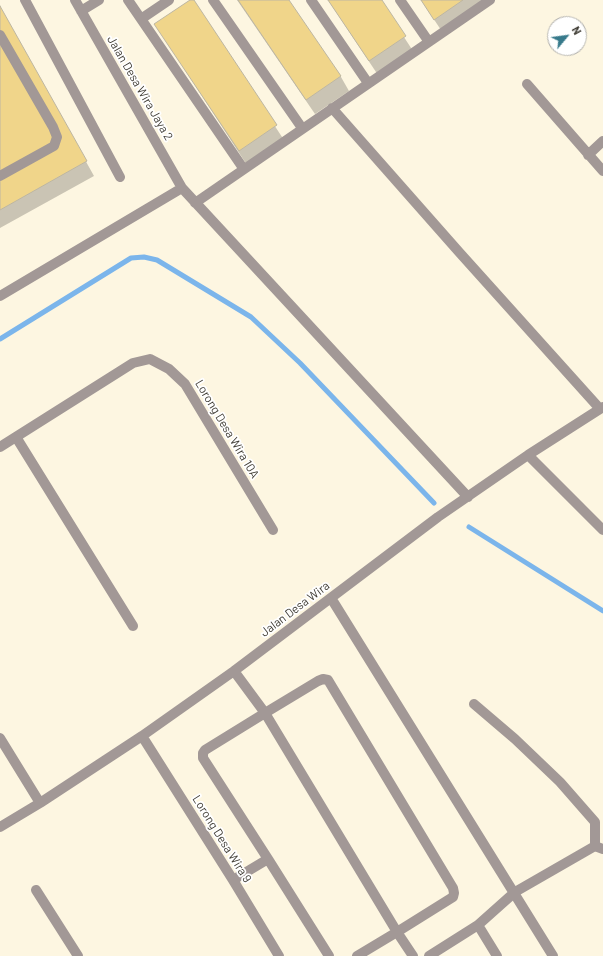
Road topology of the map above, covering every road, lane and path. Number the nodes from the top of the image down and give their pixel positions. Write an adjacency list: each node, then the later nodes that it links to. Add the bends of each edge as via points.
1 (25, 0): 23 (street)
2 (75, 0): 10 (street, Jalan Desa Wira Jaya 2)
3 (99, 0): 10 (street)
4 (128, 0): 11 (street)
5 (169, 0): 11 (street)
6 (213, 0): 17 (street)
7 (311, 0): 14 (street)
8 (400, 0): 13 (street)
9 (490, 0): 13 (street)
10 (81, 11): 24 (street, Jalan Desa Wira Jaya 2)
11 (141, 19): 20 (street)
12 (0, 35): 22 (street, via 57,137 54,146)
13 (429, 42): 14 (street)
14 (368, 83): 16 (street)
15 (527, 84): 19 (street)
16 (332, 108): 17 (street); 27 (street)
17 (302, 128): 20 (street)
18 (603, 141): 19 (street)
19 (588, 155): 21 (street)
20 (243, 168): 25 (street)
21 (603, 171)
22 (0, 176)
23 (120, 177)
24 (182, 188): 25 (street, Jalan Desa Wira Jaya 2); 26 (street)
25 (195, 202): 31 (street, Jalan Desa Wira Jaya 2)
26 (0, 296)
27 (602, 408): 30 (street, Jalan Desa Wira)
28 (16, 437): 29 (street, Lorong Desa Wira 10A); 32 (street, Lorong Desa Wira 10A, via 133,363 150,359 169,369 185,384); 35 (street)
29 (0, 447)
30 (528, 455): 31 (street, Jalan Desa Wira); 33 (street)
31 (468, 497): 34 (street, Jalan Desa Wira)
32 (273, 530)
33 (603, 530)
34 (331, 598): 36 (street, Jalan Desa Wira); 47 (street)
35 (133, 626)
36 (234, 671): 38 (street); 39 (street, Jalan Desa Wira)
37 (474, 704): 43 (street, via 560,782 595,822)
38 (265, 713): 44 (street, via 205,750 203,758); 49 (street); 49 (street, via 318,681 328,680 453,888 453,898)
39 (142, 736): 41 (street, Jalan Desa Wira); 45 (street, Lorong Desa Wira 9)
40 (0, 738): 41 (street)
41 (40, 803): 42 (street, Jalan Desa Wira)
42 (0, 828)
43 (599, 847): 47 (street)
44 (268, 859): 45 (street); 52 (street)
45 (233, 880): 51 (street, Lorong Desa Wira 9)
46 (36, 890): 50 (street)
47 (514, 892): 48 (street); 57 (street)
48 (478, 925): 55 (street); 56 (street)
49 (397, 932): 53 (street); 54 (street)
50 (78, 956)
51 (279, 956)
52 (329, 956)
53 (357, 956)
54 (413, 956)
55 (429, 956)
56 (497, 956)
57 (554, 956)

